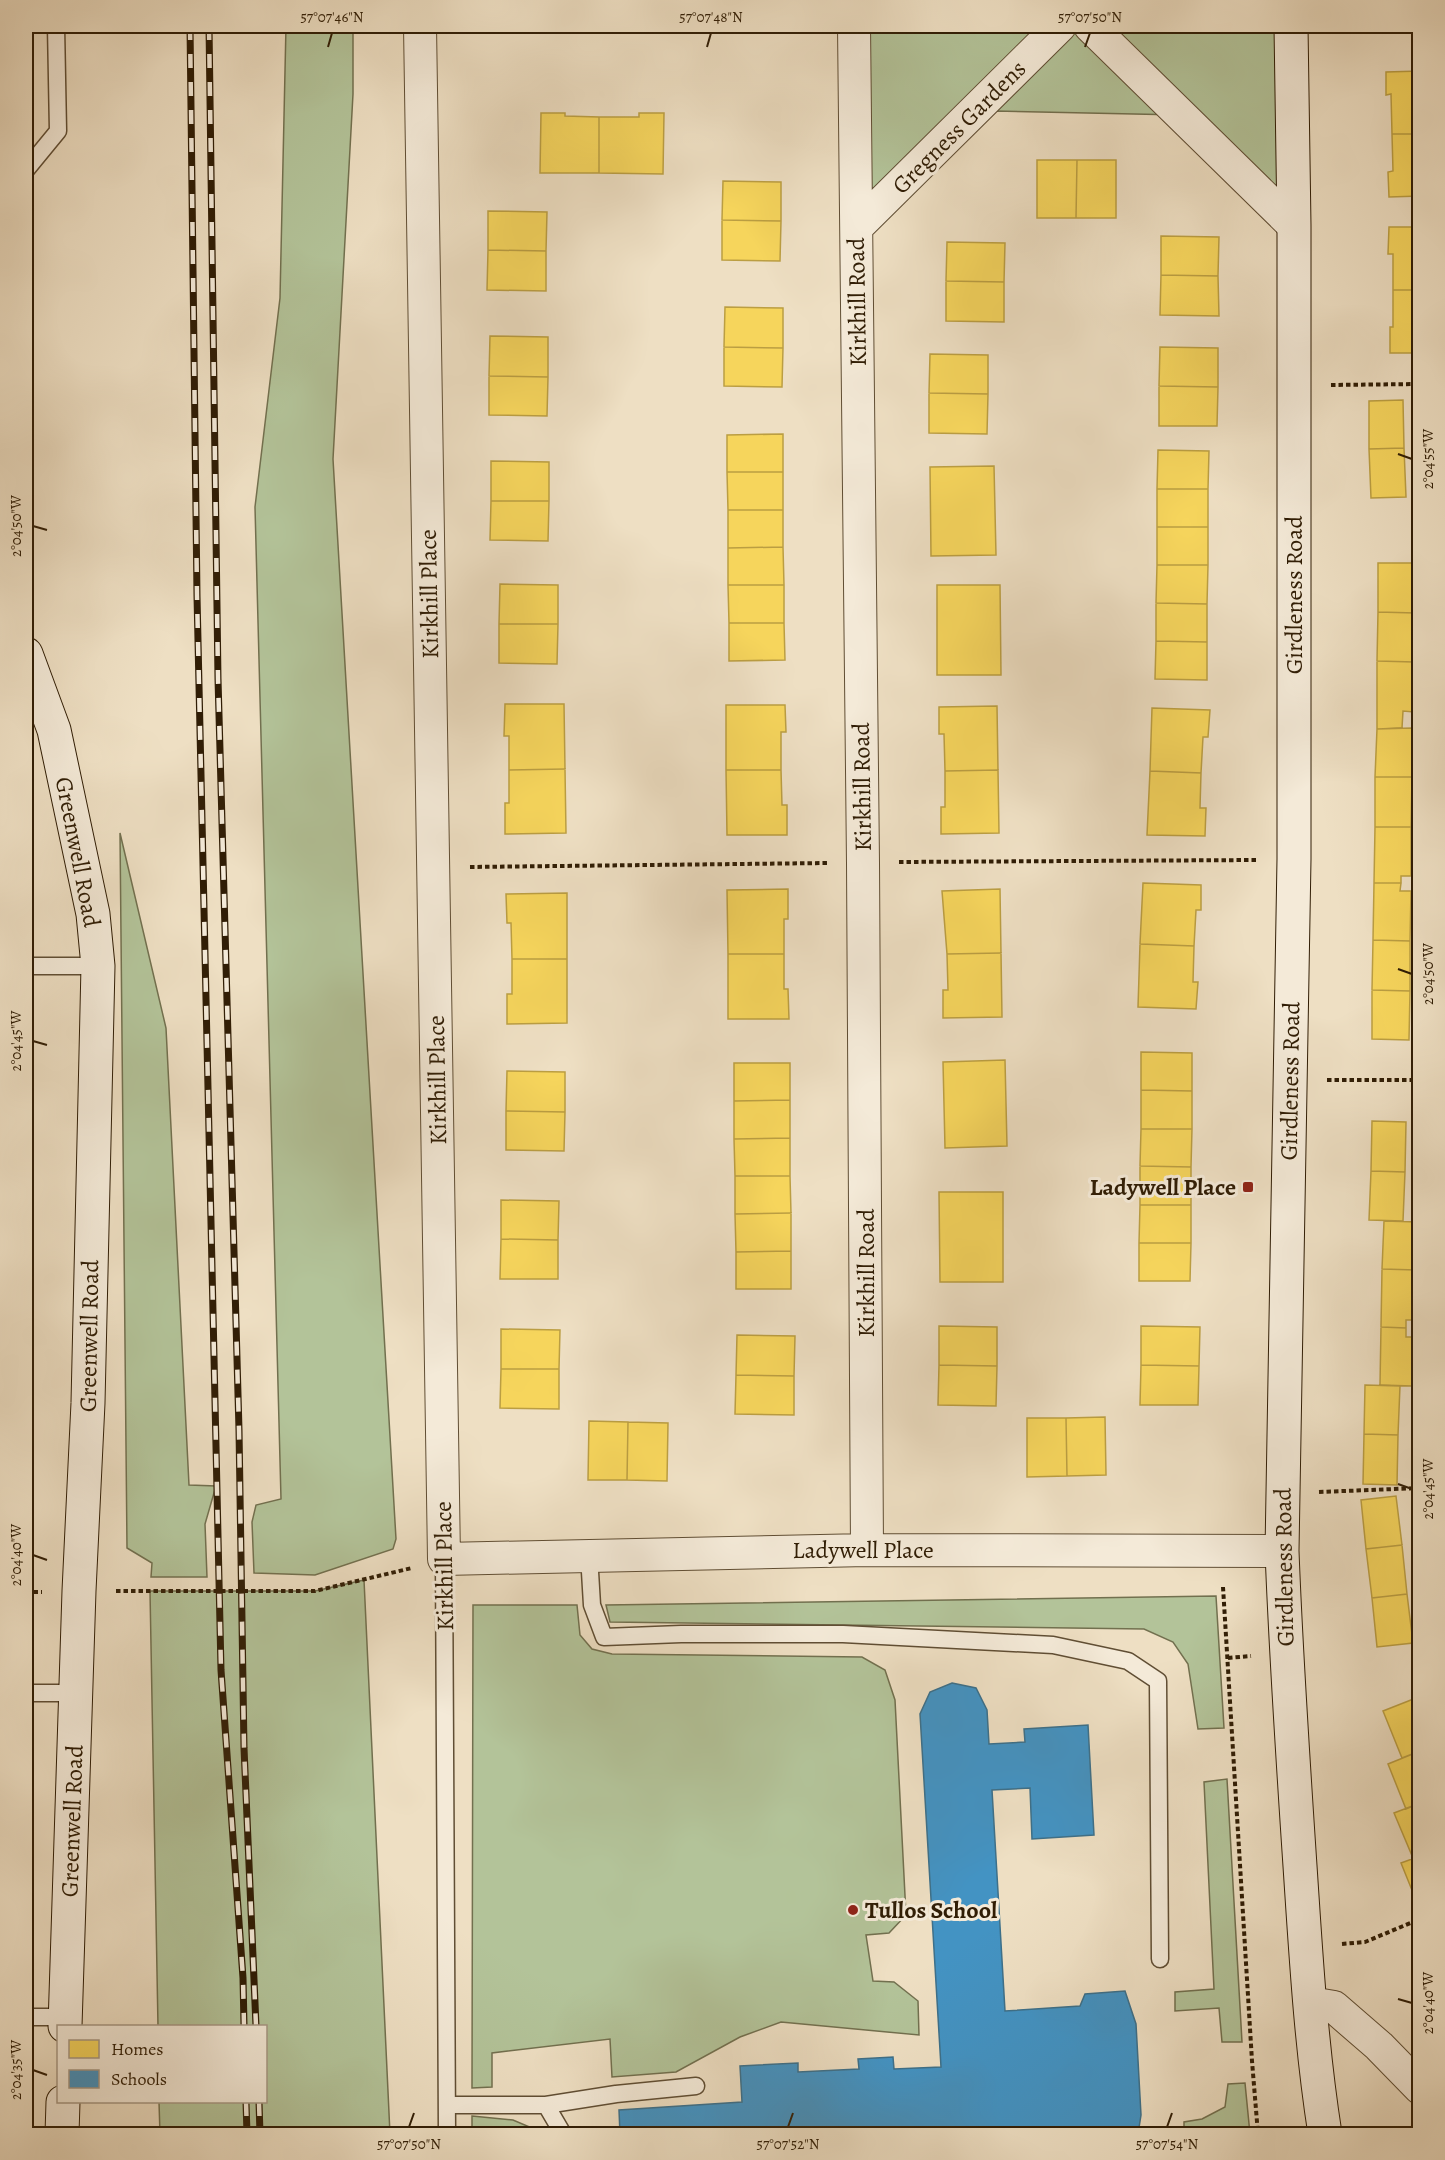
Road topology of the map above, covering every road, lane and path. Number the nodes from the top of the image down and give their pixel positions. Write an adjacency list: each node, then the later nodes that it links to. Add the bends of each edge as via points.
1 (56, 26): 7 (lane, via 58,131)
2 (420, 26): 23 (street, Kirkhill Place)
3 (854, 26): 9 (street, Kirkhill Road)
4 (1060, 26): 9 (street, Gregness Gardens)
5 (1090, 26): 8 (street)
6 (1292, 26): 8 (street, Girdleness Road)
7 (26, 170)
8 (1294, 226): 11 (street, Girdleness Road)
9 (857, 227): 19 (street, Kirkhill Road)
10 (1419, 384): 11 (path)
11 (1294, 385): 15 (street, Girdleness Road)
12 (26, 654): 14 (street, Greenwell Road, via 54,730 93,915)
13 (26, 966): 14 (lane)
14 (98, 966): 24 (street, Greenwell Road)
15 (1290, 1080): 16 (path); 18 (street, Girdleness Road)
16 (1419, 1080)
17 (1419, 1488): 18 (path, via 1334,1493)
18 (1282, 1491): 21 (street, Girdleness Road)
19 (867, 1550): 20 (street, Ladywell Place); 22 (street, Ladywell Place)
20 (1221, 1551): 21 (street, Ladywell Place); 41 (path)
21 (1282, 1551): 28 (street, Girdleness Road)
22 (589, 1555): 23 (street, Ladywell Place); 29 (lane, via 592,1605 604,1637 843,1634 1053,1645 1128,1661 1158,1681)
23 (444, 1559): 24 (path, via 315,1591); 36 (lane, Kirkhill Place)
24 (80, 1591): 26 (street, Greenwell Road)
25 (26, 1693): 26 (lane)
26 (76, 1693): 32 (street, Greenwell Road)
27 (1419, 1919): 28 (path, via 1365,1942)
28 (1306, 1946): 30 (street, Girdleness Road)
29 (1160, 1959)
30 (1310, 2003): 34 (street, via 1334,2007); 42 (street, Girdleness Road)
31 (26, 2017): 32 (lane)
32 (66, 2022)
33 (696, 2086): 37 (lane)
34 (1419, 2088)
35 (63, 2103): 38 (street)
36 (447, 2105): 37 (lane); 39 (lane, Kirkhill Place)
37 (546, 2105): 40 (lane)
38 (62, 2134)
39 (447, 2134)
40 (563, 2134)
41 (1258, 2134)
42 (1325, 2134)

